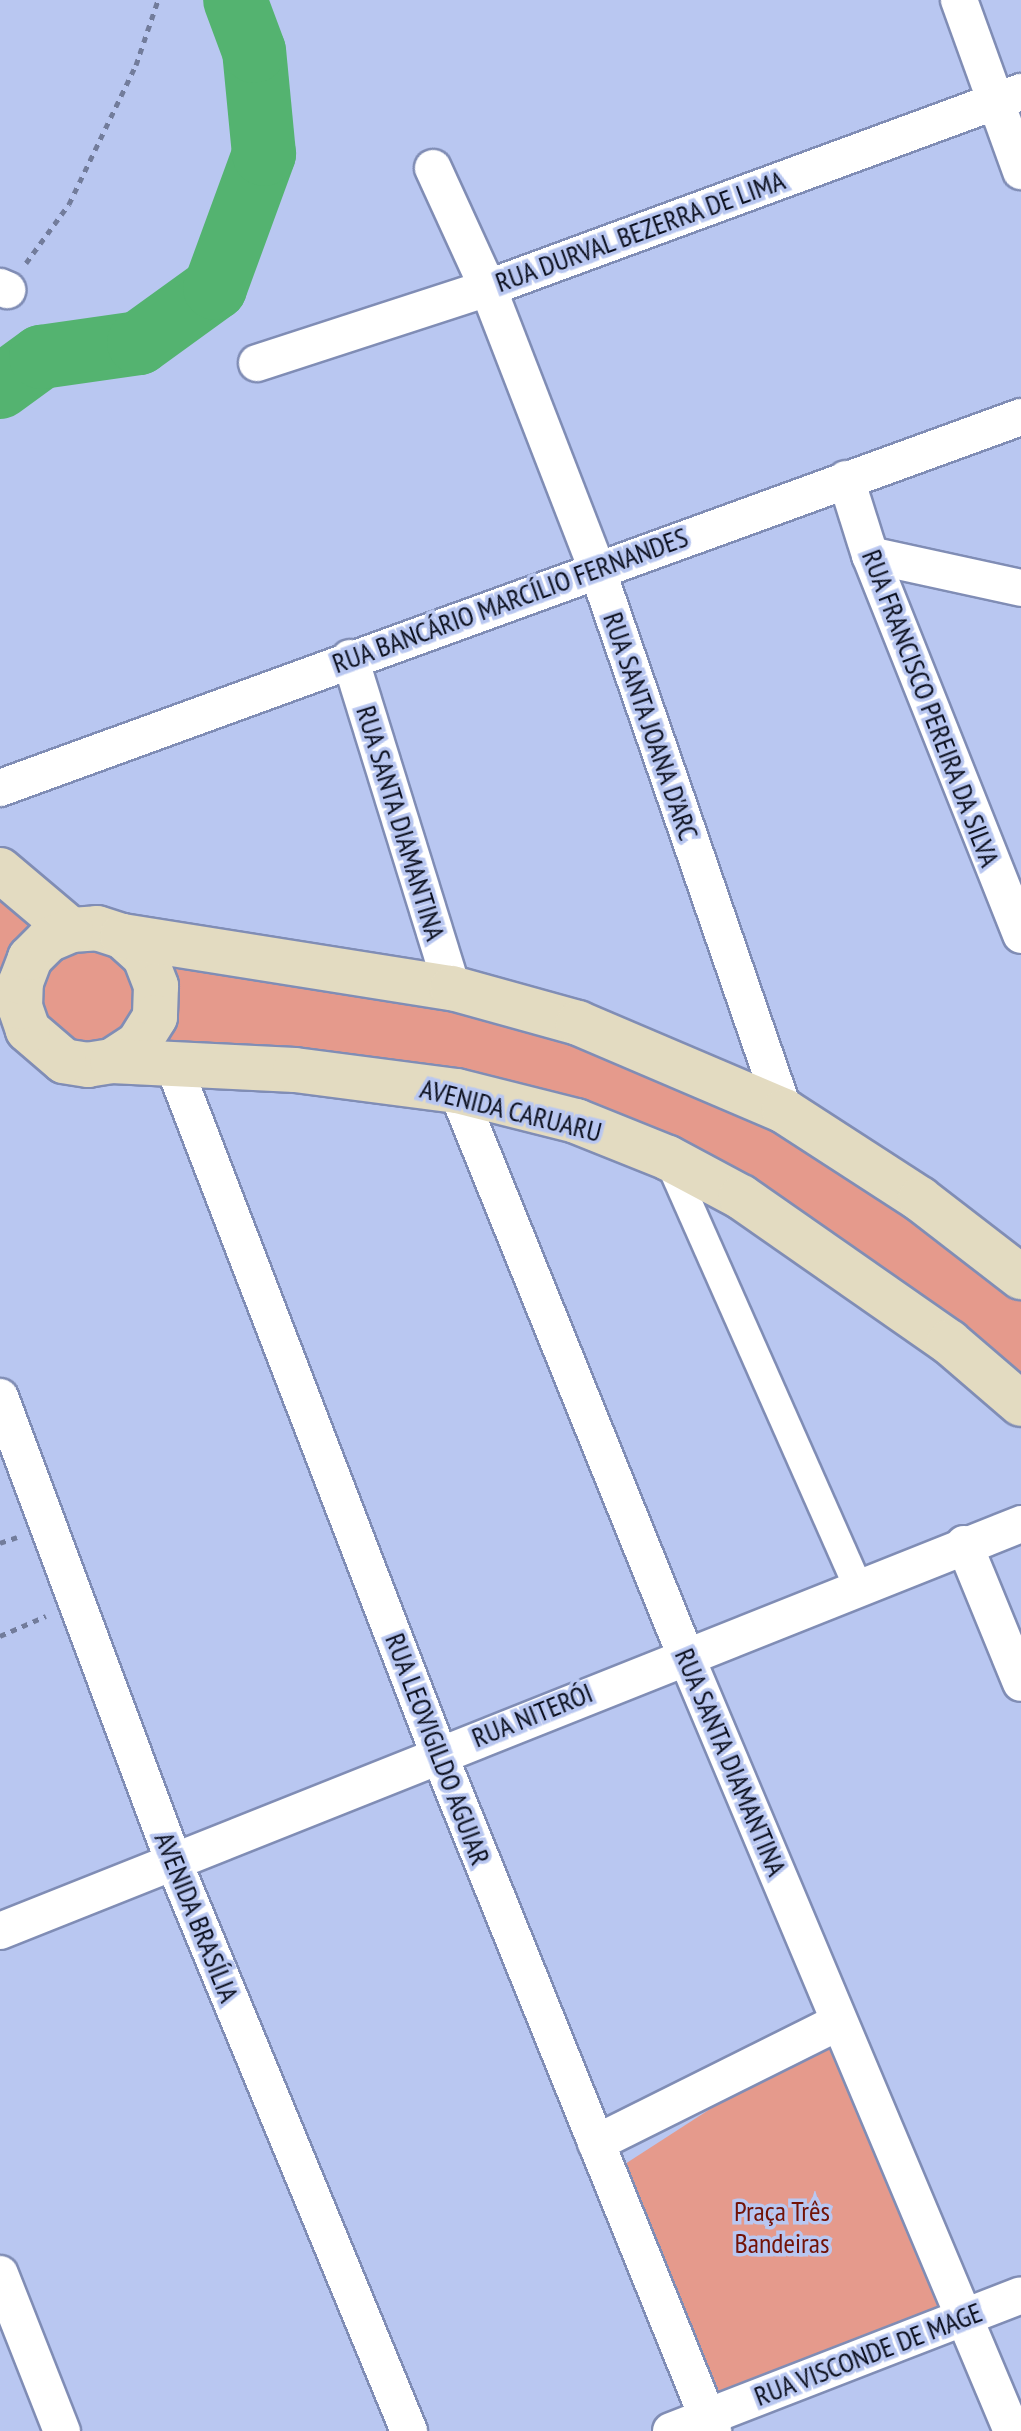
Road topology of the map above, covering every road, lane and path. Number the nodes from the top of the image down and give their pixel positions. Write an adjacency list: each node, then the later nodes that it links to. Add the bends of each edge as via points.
1 (158, 0): 7 (path, via 136,65 69,204)
2 (959, 0): 3 (street)
3 (1007, 97): 5 (street); 6 (street, RUA DURVAL BEZERRA DE LIMA)
4 (433, 168): 6 (street, RUA SANTA JOANA D'ARC)
5 (1021, 171)
6 (488, 288): 8 (street, RUA DURVAL BEZERRA DE LIMA); 12 (street, RUA SANTA JOANA D'ARC)
7 (4, 289)
8 (257, 363)
9 (1021, 417): 10 (street, RUA BANCÁRIO MARCÍLIO FERNANDES)
10 (846, 479): 11 (street, RUA FRANCISCO PEREIRA DA SILVA); 12 (street, RUA BANCÁRIO MARCÍLIO FERNANDES)
11 (870, 555): 13 (street); 18 (street, RUA FRANCISCO PEREIRA DA SILVA)
12 (597, 569): 14 (street, RUA BANCÁRIO MARCÍLIO FERNANDES); 25 (street, RUA SANTA JOANA D'ARC)
13 (1021, 588)
14 (350, 658): 15 (street, RUA BANCÁRIO MARCÍLIO FERNANDES); 20 (street, RUA SANTA DIAMANTINA)
15 (0, 788)
16 (0, 870): 17 (main road)
17 (71, 930): 19 (main road, via 97,928); 21 (main road, AVENIDA CARUARU, via 48,940 30,958)
18 (1021, 935)
19 (122, 936): 20 (main road); 22 (main road, via 145,957 156,986 155,1017 138,1044)
20 (452, 988): 25 (main road, via 578,1023)
21 (10, 995): 22 (main road, AVENIDA CARUARU, via 28,1030 64,1061)
22 (112, 1061): 23 (main road, AVENIDA CARUARU)
23 (173, 1064): 24 (main road, AVENIDA CARUARU, via 295,1070); 37 (street, RUA LEOVIGILDO AGUIAR)
24 (457, 1091): 26 (main road, AVENIDA CARUARU, via 576,1121); 35 (street, RUA SANTA DIAMANTINA)
25 (784, 1111): 27 (main road, via 920,1199)
26 (668, 1158): 29 (main road, AVENIDA CARUARU, via 837,1260 949,1342); 32 (street)
27 (1021, 1277)
28 (0, 1397): 33 (street, AVENIDA BRASÍLIA)
29 (1021, 1404)
30 (1021, 1524): 31 (street, RUA NITERÓI)
31 (964, 1544): 32 (street, RUA NITERÓI); 36 (street)
32 (858, 1586): 35 (street, RUA NITERÓI)
33 (77, 1604): 34 (path); 38 (street, AVENIDA BRASÍLIA)
34 (0, 1636)
35 (685, 1654): 37 (street, RUA NITERÓI); 40 (street, RUA SANTA DIAMANTINA)
36 (1021, 1683)
37 (438, 1752): 38 (street, RUA NITERÓI); 41 (street, RUA LEOVIGILDO AGUIAR)
38 (172, 1858): 39 (street, RUA NITERÓI); 47 (street, AVENIDA BRASÍLIA)
39 (0, 1931)
40 (839, 2022): 41 (street); 44 (street, RUA SANTA DIAMANTINA)
41 (596, 2143): 45 (street, RUA LEOVIGILDO AGUIAR)
42 (0, 2274): 46 (street)
43 (1021, 2295): 44 (street, RUA VISCONDE DE MAGE)
44 (964, 2319): 45 (street, RUA VISCONDE DE MAGE); 49 (street, RUA SANTA DIAMANTINA)
45 (710, 2423): 48 (street, RUA VISCONDE DE MAGE)
46 (62, 2431)
47 (409, 2431)
48 (671, 2431)
49 (1012, 2431)

